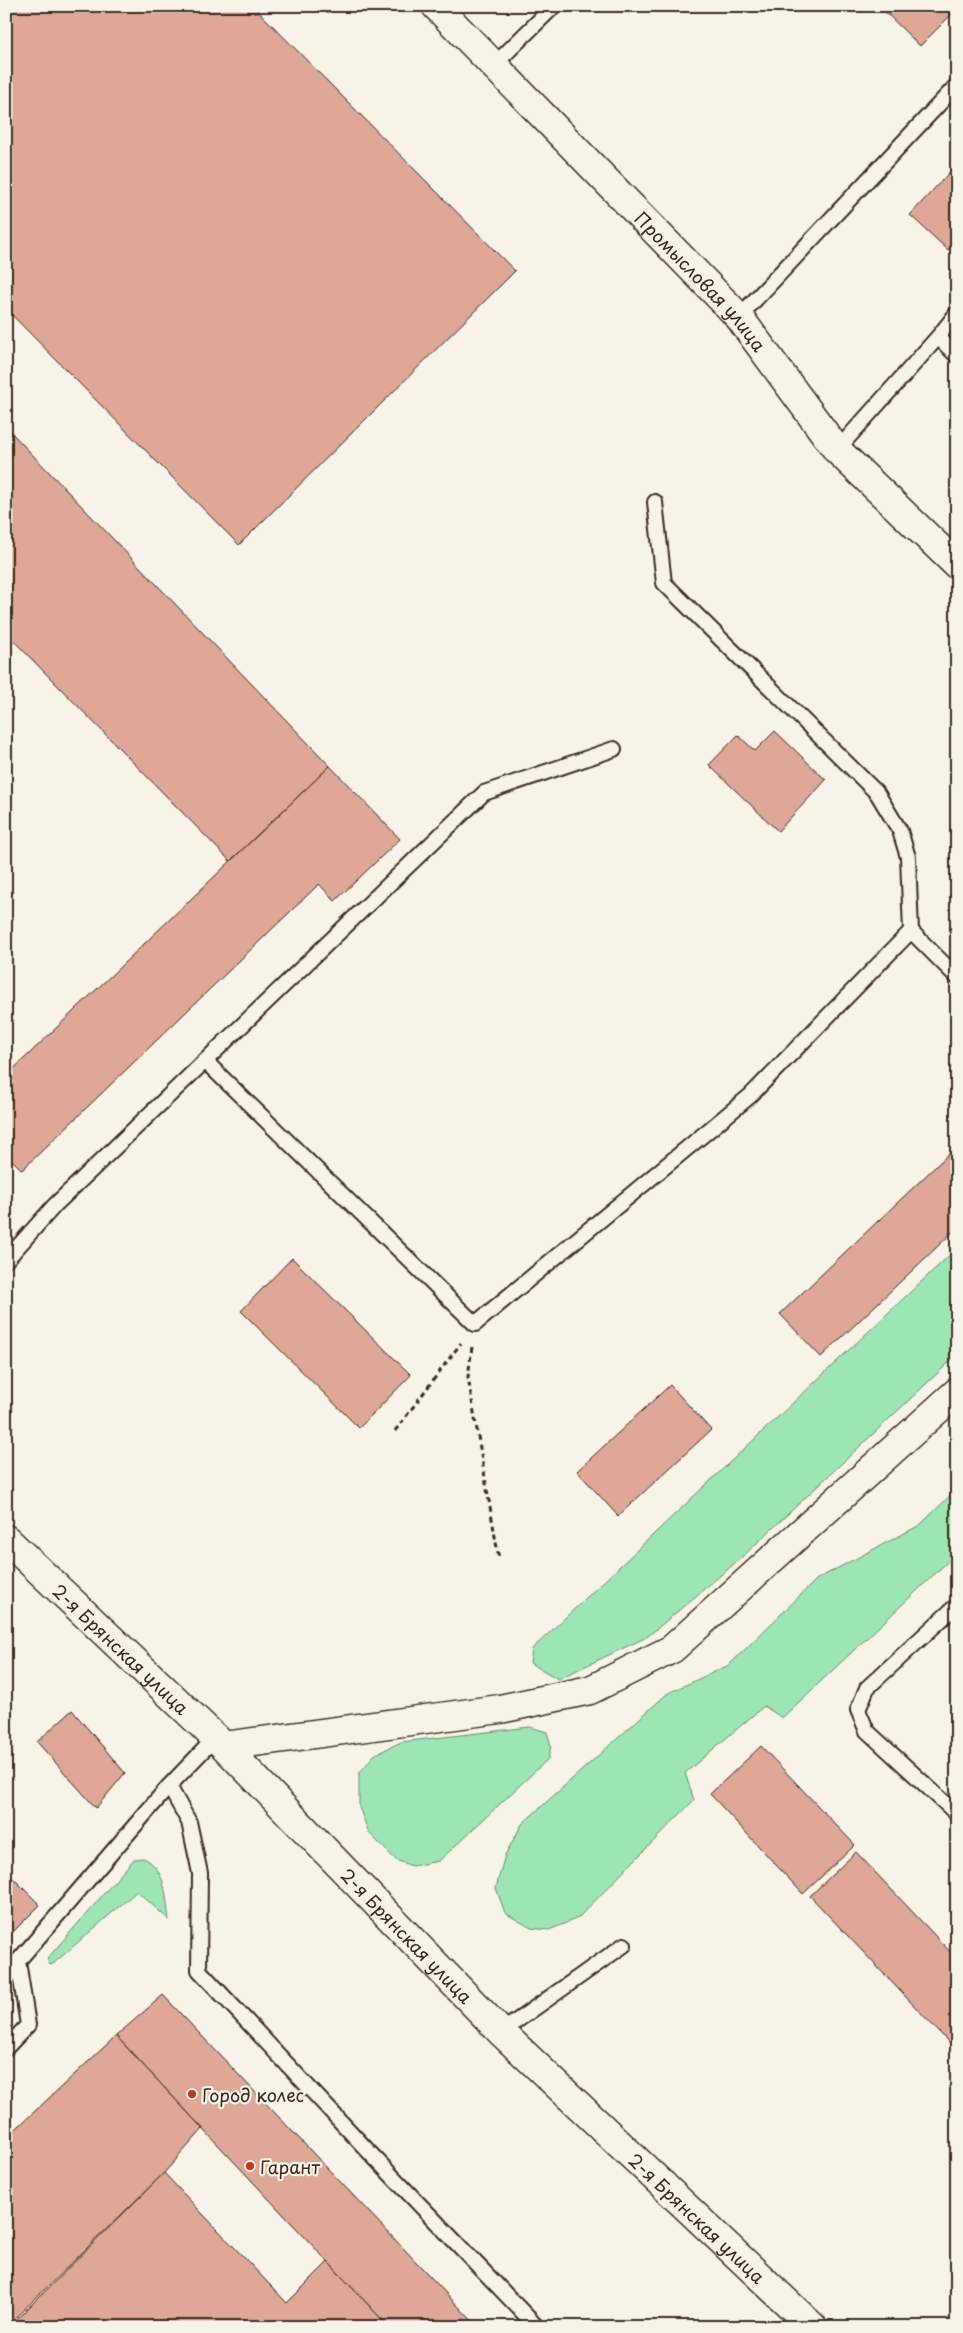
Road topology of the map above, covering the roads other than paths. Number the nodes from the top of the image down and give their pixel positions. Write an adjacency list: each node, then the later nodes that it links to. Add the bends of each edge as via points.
1 (436, 6): 3 (street, Промысловая улица)
2 (554, 6): 3 (lane)
3 (493, 66): 6 (street, Промысловая улица)
4 (957, 85): 6 (lane)
5 (957, 313): 7 (lane)
6 (739, 317): 9 (street, Промысловая улица)
7 (938, 337): 8 (lane); 9 (lane)
8 (957, 356)
9 (837, 450): 11 (street, Промысловая улица)
10 (655, 502): 13 (lane, via 664,583 877,793 900,831 908,857)
11 (957, 565)
12 (614, 749): 15 (lane, via 484,793)
13 (911, 931): 14 (lane); 15 (lane, via 750,1096 475,1324)
14 (957, 977)
15 (205, 1061): 16 (lane)
16 (8, 1254)
17 (957, 1392): 20 (street, via 672,1649 590,1690 500,1709)
18 (6, 1539): 20 (street, 2-я Брянская улица)
19 (957, 1605): 22 (lane, via 867,1688 858,1710 867,1731)
20 (219, 1742): 21 (lane); 24 (street, 2-я Брянская улица)
21 (169, 1786): 25 (lane, via 18,1961 28,2026); 26 (lane, via 189,1822 200,1873 199,1970)
22 (957, 1814)
23 (624, 1945): 24 (lane)
24 (501, 2032): 27 (street, 2-я Брянская улица)
25 (6, 2048)
26 (537, 2327)
27 (813, 2327)

